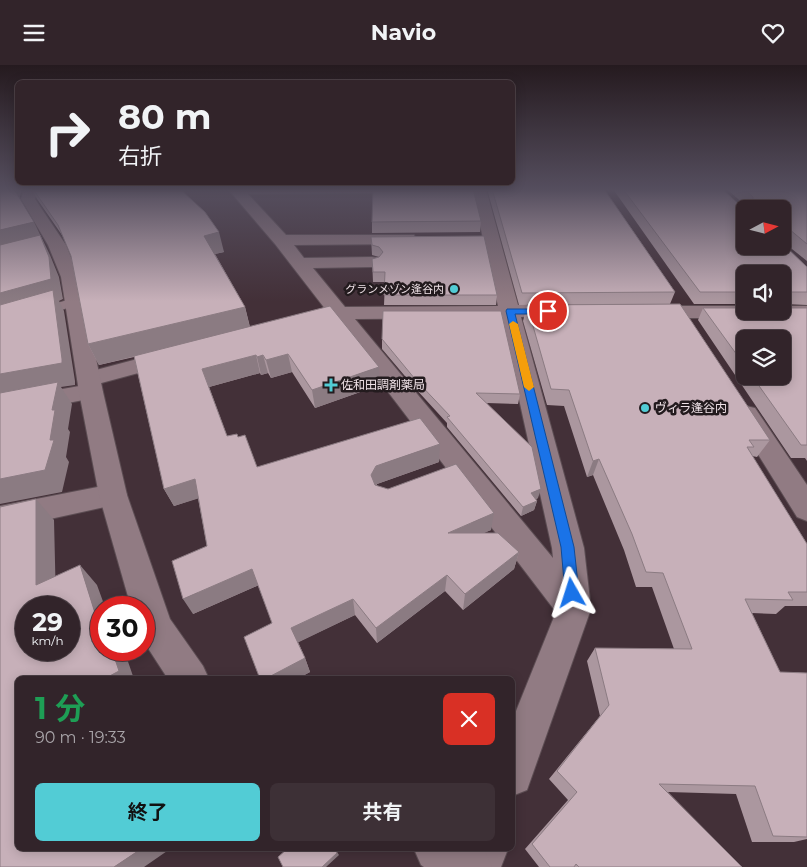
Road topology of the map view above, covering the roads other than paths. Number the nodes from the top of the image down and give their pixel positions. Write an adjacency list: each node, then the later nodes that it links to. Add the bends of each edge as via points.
1 (39, 226): 10 (street, via 48,247 70,277)
2 (268, 226): 7 (street)
3 (489, 226): 6 (street)
4 (425, 239): 7 (street)
5 (473, 239): 6 (street)
6 (492, 239): 12 (street)
7 (281, 241): 9 (street)
8 (372, 262): 9 (street)
9 (298, 263): 16 (street)
10 (74, 302): 17 (lane); 21 (street)
11 (681, 307): 14 (street); 15 (street); 19 (street)
12 (510, 311): 13 (street); 16 (street); 29 (street, via 568,547)
13 (586, 312)
14 (633, 312)
15 (807, 312)
16 (339, 313): 18 (street); 24 (street)
17 (0, 324)
18 (281, 328)
19 (696, 337)
20 (195, 351): 21 (street)
21 (90, 385): 23 (street); 26 (street)
22 (733, 394): 27 (street)
23 (0, 408)
24 (461, 467): 25 (street); 29 (street)
25 (434, 477)
26 (113, 495): 28 (street); 30 (street, via 155,627)
27 (807, 509)
28 (0, 518)
29 (574, 609): 31 (street)
30 (188, 676)
31 (515, 767)

